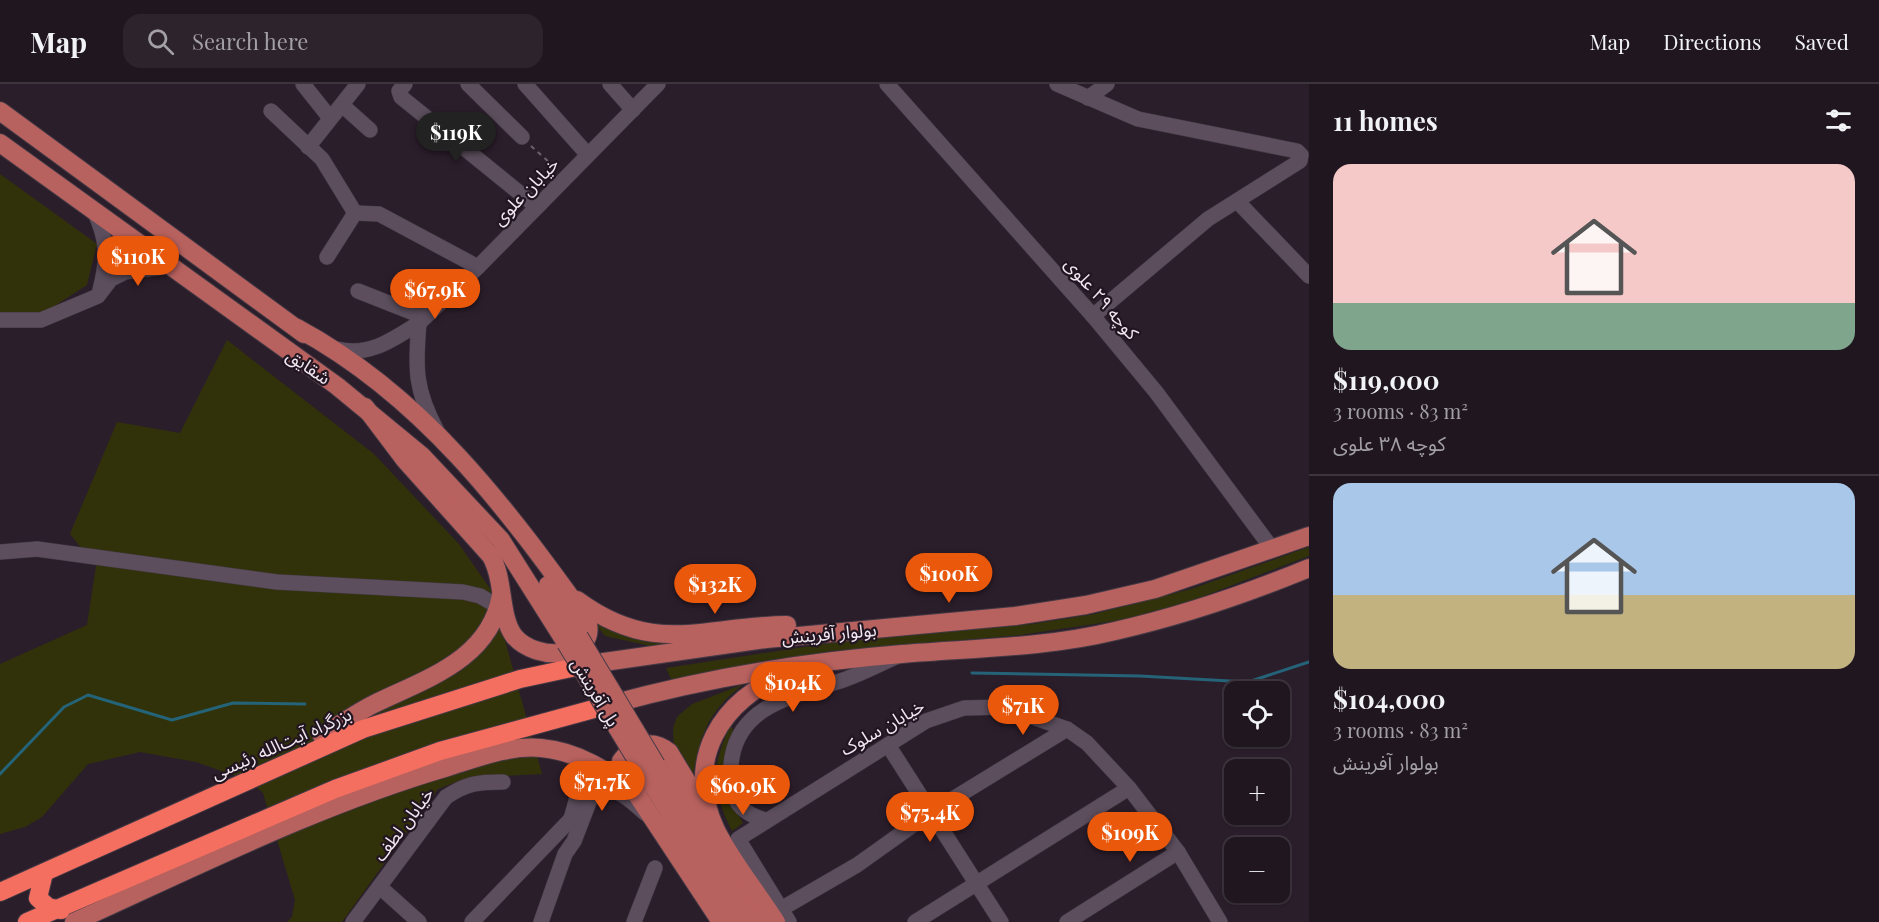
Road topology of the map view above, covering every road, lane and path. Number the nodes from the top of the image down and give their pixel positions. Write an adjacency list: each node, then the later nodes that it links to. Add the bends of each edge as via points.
1 (303, 84): 16 (street)
2 (357, 84): 12 (street)
3 (468, 84): 18 (street)
4 (525, 84): 21 (street)
5 (610, 84): 13 (street)
6 (658, 84): 13 (street, خیابان علوی)
7 (887, 84): 33 (street, کوچه ۲۹ علوی)
8 (1057, 84): 11 (street)
9 (1107, 84): 11 (street)
10 (402, 89): 24 (street)
11 (1088, 98): 23 (street, via 1138,119 1297,151 1301,155 1300,161)
12 (342, 105): 16 (street); 17 (street)
13 (633, 110): 21 (street, خیابان علوی)
14 (0, 111): 36 (main road, شقایق)
15 (271, 111): 20 (street)
16 (330, 118): 20 (street)
17 (370, 129)
18 (522, 138): 22 (path)
19 (0, 143): 25 (main road, شقایق)
20 (308, 147): 26 (street, via 322,159)
21 (588, 155): 22 (street, خیابان علوی)
22 (566, 178): 24 (street, خیابان علوی)
23 (1237, 201): 30 (street); 33 (street, via 1208,219)
24 (537, 207): 29 (street, خیابان علوی)
25 (94, 211): 28 (main road, شقایق); 32 (street, via 104,232 105,251)
26 (355, 213): 27 (street); 29 (street, via 379,214)
27 (327, 257)
28 (170, 266): 32 (street, via 125,272 111,279); 38 (main road, شقایق)
29 (478, 267): 35 (street, خیابان علوی)
30 (1309, 276)
31 (358, 291): 35 (street)
32 (98, 296): 34 (street, via 41,320)
33 (1093, 316): 41 (street, کوچه ۲۹ علوی, via 1156,392)
34 (0, 320)
35 (421, 320): 37 (street, خیابان علوی, via 376,348 355,354); 39 (street, via 417,373 422,402)
36 (297, 328): 37 (main road, شقایق); 48 (main road, شقایق, via 425,436 512,532)
37 (336, 349): 39 (main road, شقایق)
38 (365, 407): 44 (main road, via 405,460 491,556); 48 (main road, شقایق, via 422,456 501,540)
39 (439, 433): 45 (main road, شقایق, via 500,502)
40 (1309, 536): 41 (main road, بولوار آفرینش)
41 (1273, 550): 47 (main road, بولوار آفرینش, via 1155,590 1086,605 1015,616)
42 (0, 552): 46 (street, via 36,549 277,582 463,592)
43 (1309, 568): 49 (main road, بولوار آفرینش, via 1242,595 1113,632 1006,648)
44 (502, 587): 45 (main road, شقایق, via 507,621 514,636 537,653 551,655 579,646 588,638 587,620); 46 (main road)
45 (567, 593): 47 (main road, via 616,624 656,634 703,635 812,625)
46 (499, 607): 54 (main road, via 479,643 452,667 373,705)
47 (860, 630): 51 (main road, بولوار آفرینش)
48 (573, 640): 58 (main road, پل آفرینش, bridge)
49 (904, 653): 50 (main road, بولوار آفرینش); 66 (street, via 848,679 787,698 754,716 736,740 729,782 740,808 749,816)
50 (823, 662): 52 (main road, بولوار آفرینش, via 692,682); 68 (main road, via 769,680 728,711 710,743 704,774)
51 (590, 664): 57 (highway, بزرگراه آیت‌الله رئیسی, via 462,696 363,729)
52 (612, 704): 62 (highway, via 450,748)
53 (1067, 729): 55 (street, خیابان سلوک, via 1004,707 963,708 926,721); 61 (street, خیابان سلوک, via 1087,743); 64 (street)
54 (322, 736): 57 (highway)
55 (888, 745): 64 (street); 66 (street, خیابان سلوک)
56 (578, 757): 60 (main road, via 541,748 512,750); 63 (main road); 65 (street, via 580,787)
57 (289, 762): 72 (highway, بزرگراه آیت‌الله رئیسی)
58 (650, 769): 86 (main road); 87 (main road)
59 (503, 782): 74 (street, خیابان لطف, via 463,786 446,797)
60 (389, 784): 62 (highway); 77 (main road)
61 (1129, 788): 69 (street, خیابان سلوک); 73 (street)
62 (335, 789): 77 (highway, via 250,824)
63 (638, 795): 67 (main road); 68 (main road, via 622,770 621,761 638,746 661,745)
64 (930, 813): 73 (street); 76 (street)
65 (571, 819): 70 (street, via 564,838); 82 (street)
66 (766, 820): 76 (street, خیابان سلوک, via 738,839)
67 (657, 824): 70 (street, via 620,792 602,790 591,796); 85 (main road)
68 (716, 829): 76 (main road)
69 (1178, 852): 78 (street, خیابان سلوک); 91 (street)
70 (565, 854): 83 (street)
71 (655, 868): 84 (street)
72 (44, 873): 75 (highway, بزرگراه آیت‌الله رئیسی); 77 (highway, via 38,898)
73 (977, 884): 89 (street); 90 (street)
74 (380, 887): 80 (street, خیابان لطف); 81 (street)
75 (0, 892)
76 (779, 915): 88 (street)
77 (67, 916): 79 (highway)
78 (1217, 921)
79 (27, 922)
80 (353, 922)
81 (419, 922)
82 (472, 922)
83 (541, 922)
84 (634, 922)
85 (721, 922)
86 (740, 922)
87 (759, 922)
88 (789, 922)
89 (915, 922)
90 (1001, 922)
91 (1067, 922)

